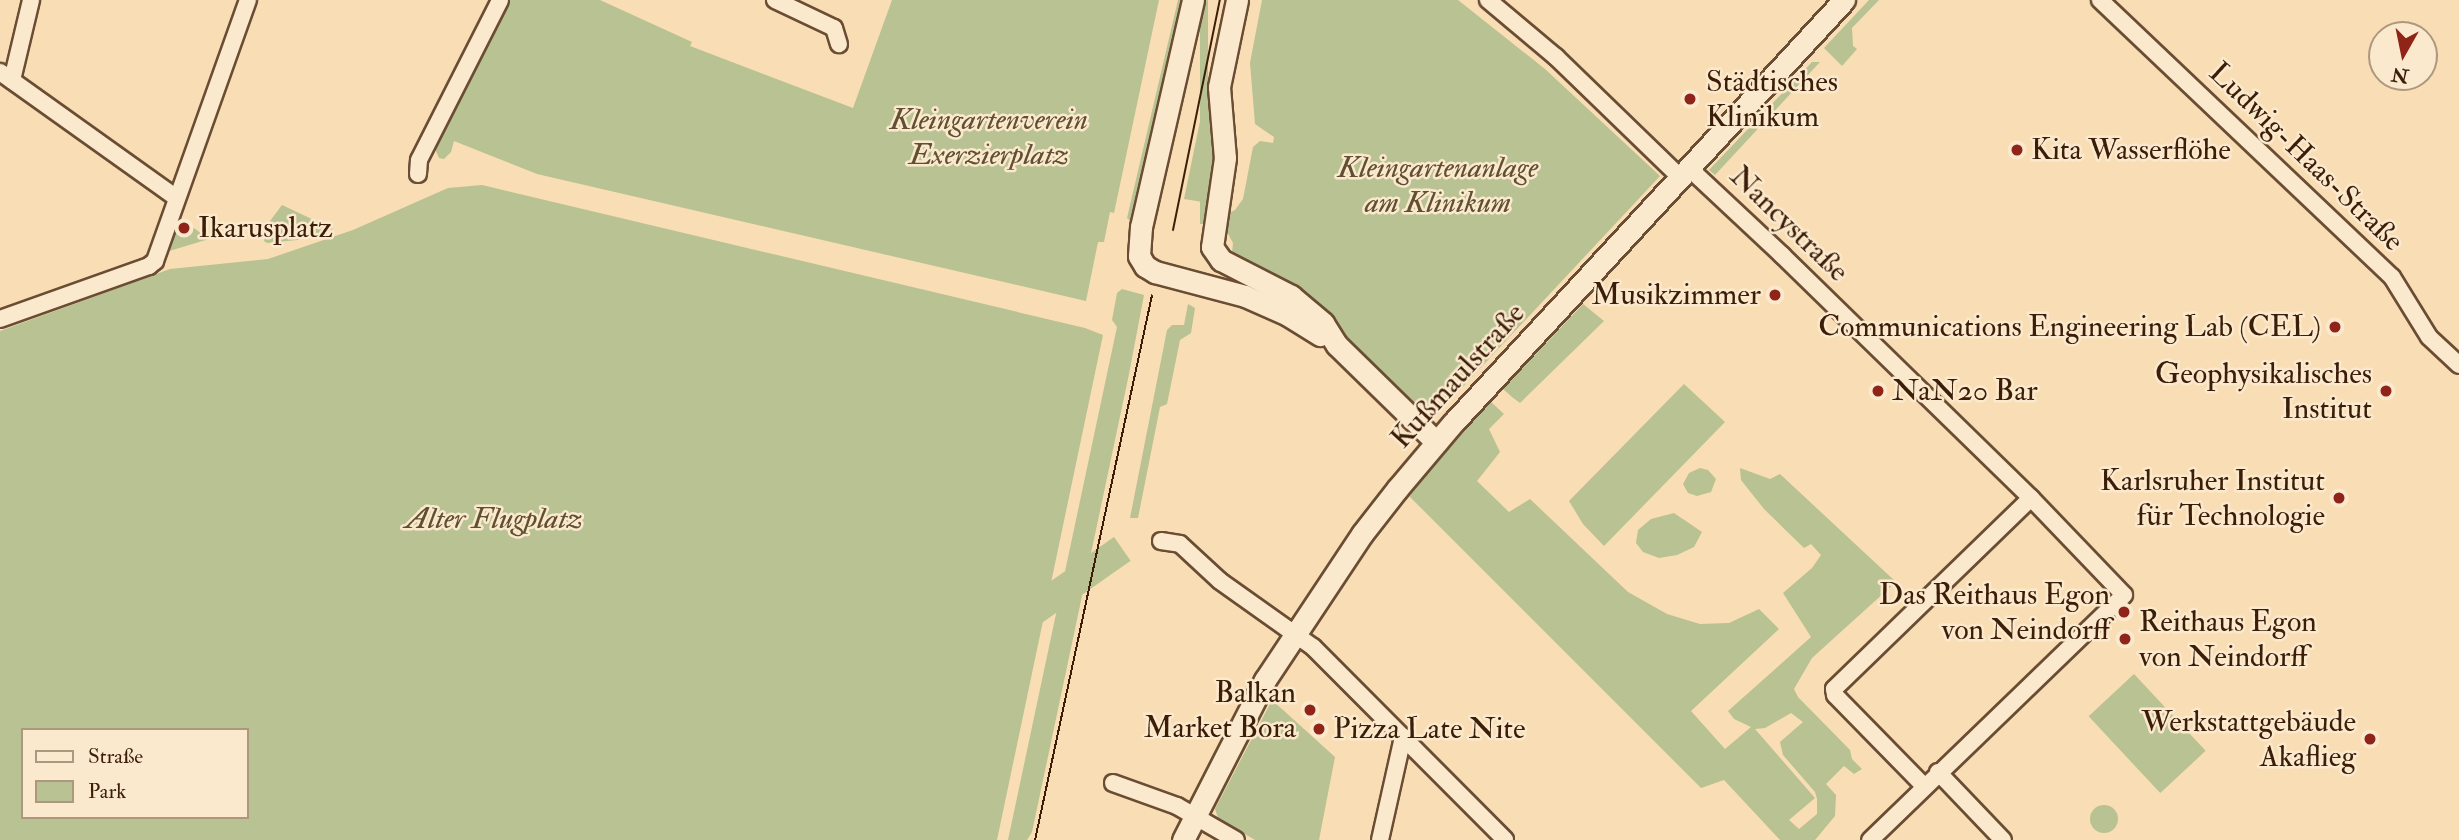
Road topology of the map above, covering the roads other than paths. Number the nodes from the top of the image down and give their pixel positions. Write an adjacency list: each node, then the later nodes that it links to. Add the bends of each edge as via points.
1 (30, 0): 11 (street)
2 (248, 0): 14 (street)
3 (500, 0): 13 (street, via 419,160)
4 (775, 0): 10 (street, via 834,29)
5 (1193, 0): 16 (street, via 1138,245 1145,265 1161,275)
6 (1237, 0): 15 (street, via 1219,88 1225,158 1211,243)
7 (1489, 0): 12 (street, Nancystraße)
8 (1844, 0): 12 (street, Kußmaulstraße)
9 (2100, 0): 19 (street, Ludwig-Haas-Straße, via 2392,278 2429,337)
10 (839, 44)
11 (6, 76): 14 (street)
12 (1684, 172): 20 (street, Kußmaulstraße); 21 (street, Nancystraße, via 1782,254)
13 (418, 174)
14 (175, 197): 17 (street, via 157,256 149,267)
15 (1214, 252): 16 (street, via 1199,267); 18 (street, via 1226,263 1290,296 1322,323)
16 (1177, 277): 18 (street, via 1245,296)
17 (0, 319)
18 (1337, 345): 20 (street)
19 (2459, 365)
20 (1436, 442): 23 (street, Kußmaulstraße, via 1362,534)
21 (2031, 498): 25 (street, Nancystraße, via 2124,595); 27 (street, via 1835,686 1835,695)
22 (1161, 541): 23 (street, via 1180,544 1220,581)
23 (1294, 634): 24 (street, via 1329,662); 28 (street, Kußmaulstraße, via 1248,709)
24 (1402, 737): 31 (street); 32 (street)
25 (1938, 772): 27 (street, Nancystraße); 34 (street)
26 (1113, 783): 28 (street)
27 (1924, 786): 33 (street, Nancystraße)
28 (1195, 814): 29 (street, Kußmaulstraße); 30 (street)
29 (1183, 840)
30 (1237, 840)
31 (1380, 840)
32 (1505, 840)
33 (1870, 840)
34 (2003, 840)

